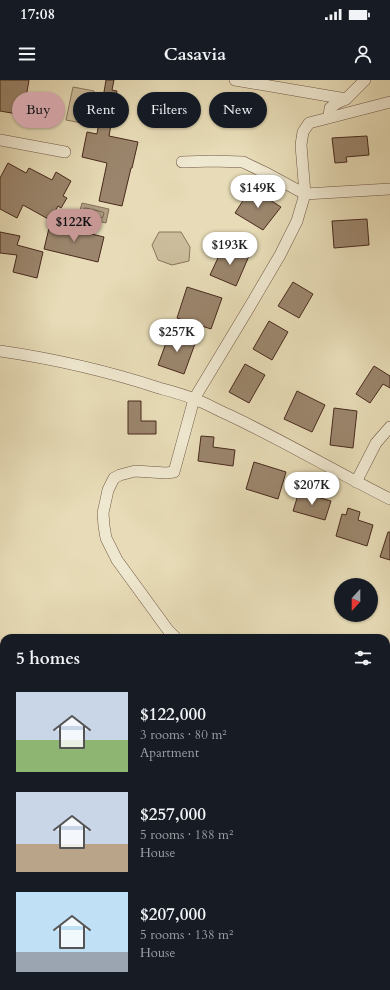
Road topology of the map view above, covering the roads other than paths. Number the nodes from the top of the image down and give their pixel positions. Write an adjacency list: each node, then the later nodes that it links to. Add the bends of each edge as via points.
1 (235, 80): 3 (street)
2 (365, 80): 3 (street)
3 (346, 99): 5 (street, via 330,108)
4 (390, 102): 5 (street)
5 (330, 117): 10 (street, via 309,123 303,132 301,145)
6 (0, 140): 7 (street)
7 (65, 152)
8 (182, 162): 10 (street, via 243,162)
9 (390, 189): 10 (street)
10 (305, 194): 12 (street, via 297,221 280,255)
11 (0, 351): 12 (street, via 84,366)
12 (194, 399): 14 (street, via 257,428); 16 (street, via 174,472 134,471 114,478 108,490 103,513 106,538 117,560)
13 (390, 427): 14 (street, via 376,443)
14 (356, 482): 15 (street)
15 (390, 499)
16 (172, 634)

